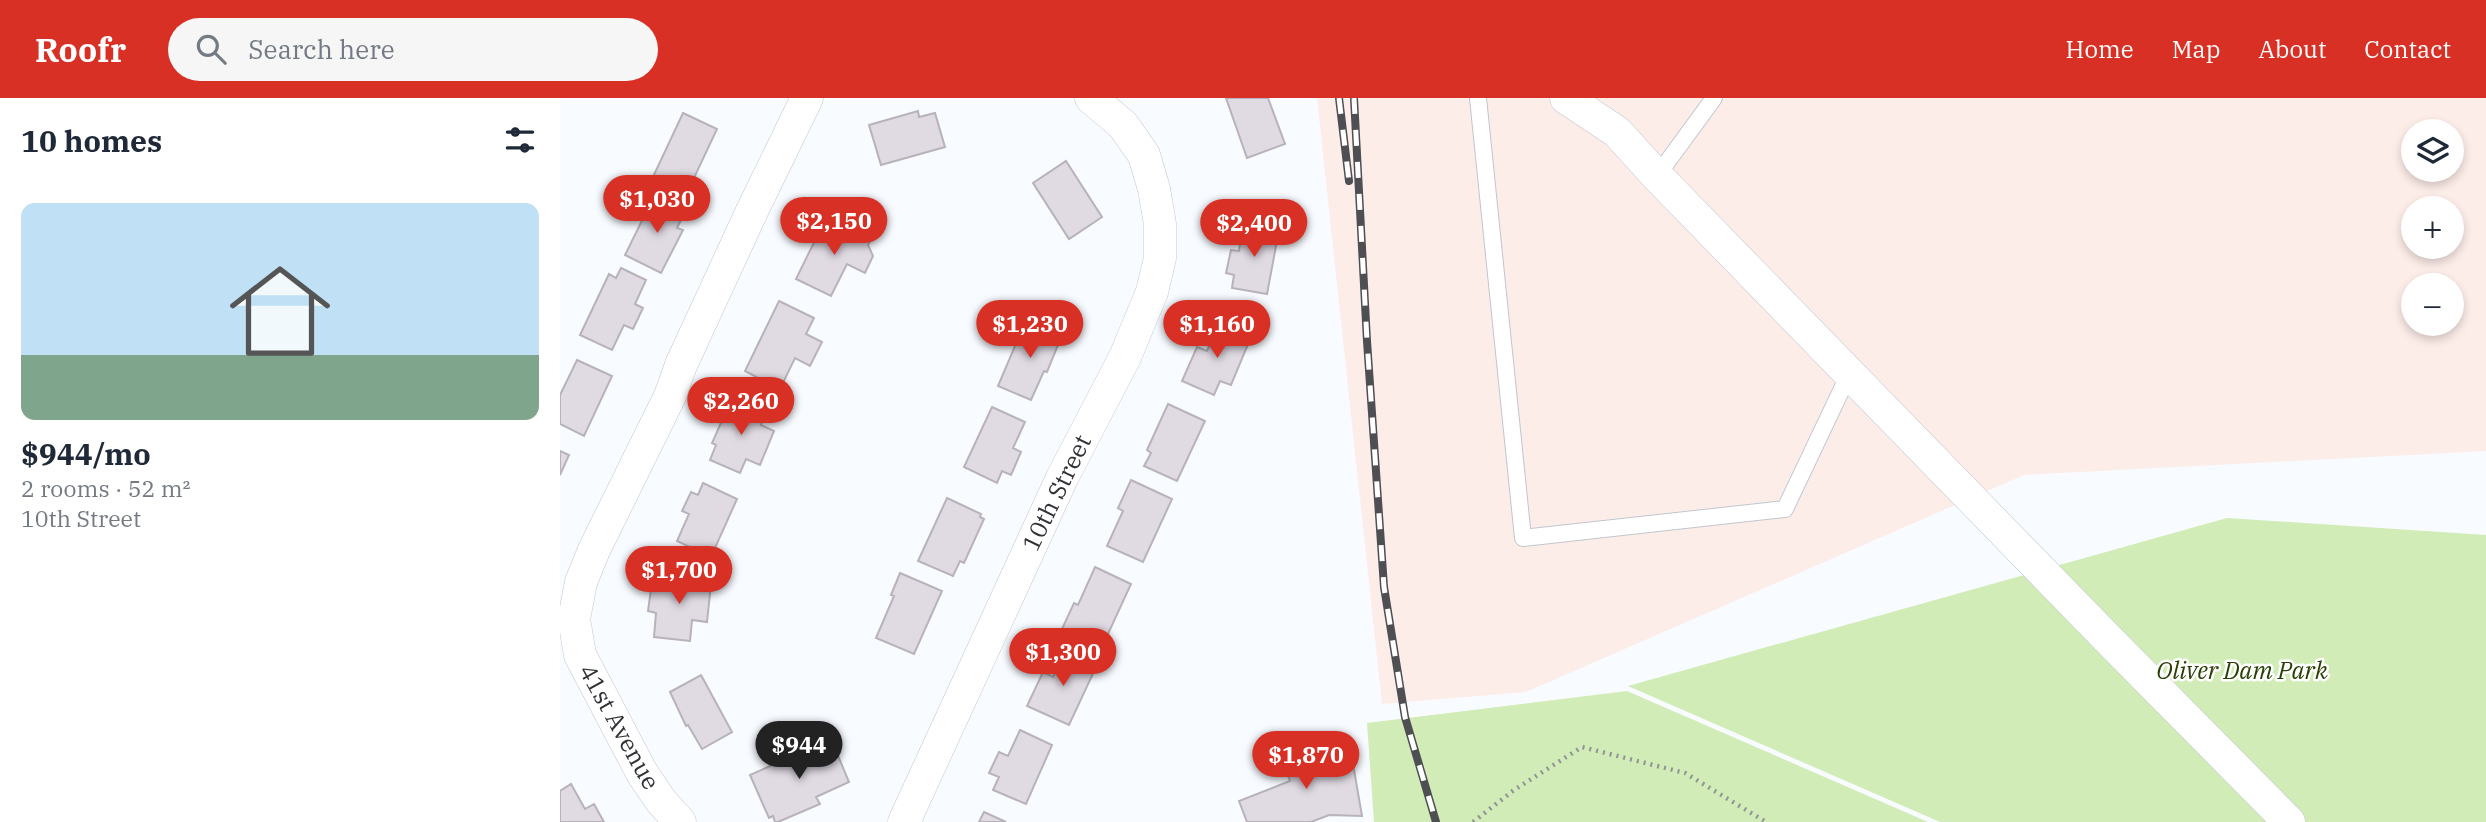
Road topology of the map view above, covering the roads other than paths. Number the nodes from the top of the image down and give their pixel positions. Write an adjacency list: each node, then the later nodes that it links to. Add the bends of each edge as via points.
1 (807, 98): 8 (street, 41st Avenue, via 616,503 581,582 574,619 580,655 642,773)
2 (1091, 98): 9 (street, 10th Street, via 1123,125 1144,155 1160,224 1160,258 1152,292 1125,358 1062,478)
3 (1478, 98): 7 (lane, via 1523,538 1785,509)
4 (1566, 98): 6 (street, via 1617,132)
5 (1714, 98): 6 (lane)
6 (1657, 176): 7 (street)
7 (1849, 374): 10 (street)
8 (680, 822)
9 (904, 822)
10 (2289, 822)

